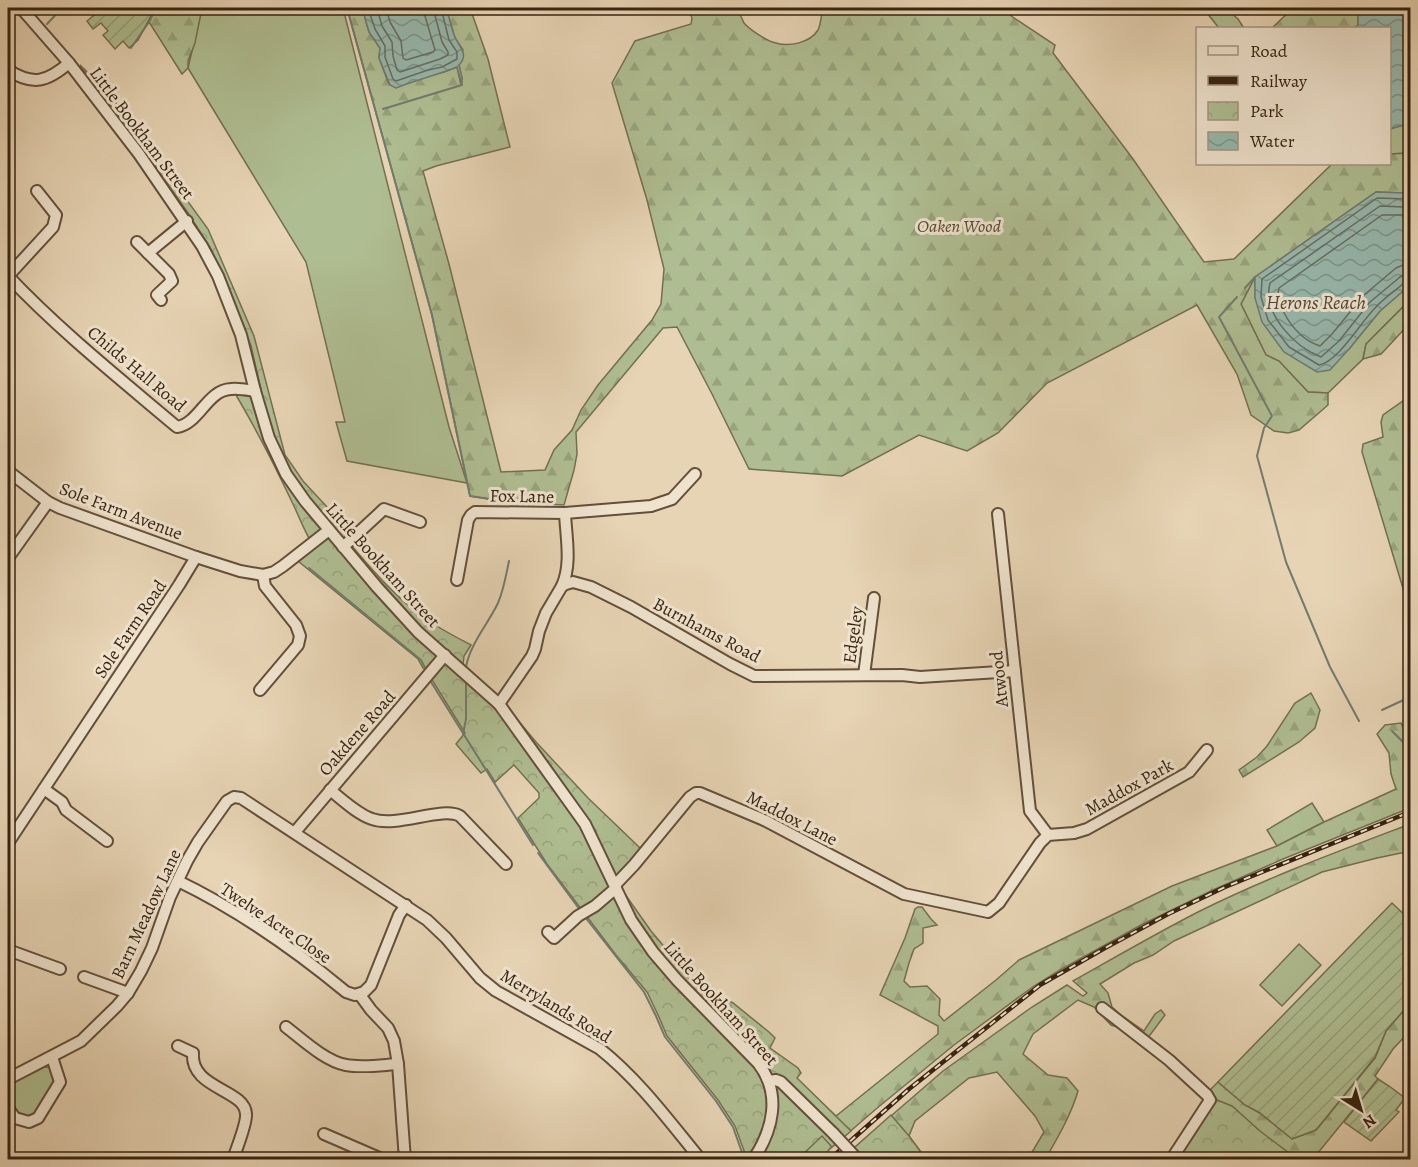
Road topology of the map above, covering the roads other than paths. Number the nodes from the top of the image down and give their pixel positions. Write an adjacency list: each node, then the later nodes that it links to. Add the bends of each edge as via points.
1 (21, 8): 2 (street, Little Bookham Street)
2 (69, 63): 3 (street, via 56,75 42,80 27,79); 5 (street, Little Bookham Street)
3 (8, 70)
4 (37, 190): 8 (street, via 56,216 53,227)
5 (187, 221): 7 (street); 10 (street, Little Bookham Street, via 218,276 241,335)
6 (137, 242): 7 (street)
7 (148, 253): 9 (street, via 172,281 157,295)
8 (8, 276): 10 (street, Childs Hall Road, via 39,308 177,427 185,426 221,392 230,388)
9 (161, 300)
10 (255, 391): 17 (street, Little Bookham Street, via 269,438 286,474)
11 (8, 471): 13 (street, Sole Farm Avenue)
12 (695, 474): 14 (street, via 672,500 651,506)
13 (48, 502): 19 (street, Sole Farm Avenue); 20 (street)
14 (565, 513): 22 (street, Fox Lane, via 475,512 466,526); 23 (street, Fox Lane, via 568,562)
15 (998, 514): 26 (street, Atwood)
16 (420, 522): 18 (street, via 384,509)
17 (329, 530): 18 (street, Little Bookham Street); 21 (street, via 283,566)
18 (343, 546): 25 (street, Little Bookham Street, via 418,632)
19 (196, 557): 21 (street); 31 (street, Sole Farm Road)
20 (8, 558)
21 (263, 576): 28 (street, via 265,586 296,625 300,636 298,645)
22 (457, 580)
23 (562, 586): 27 (street, Burnhams Road, via 573,582 591,587 754,676); 29 (street, via 546,613 532,656)
24 (874, 598): 27 (street, Edgeley)
25 (445, 655): 29 (street, Little Bookham Street); 32 (street, Oakdene Road)
26 (1015, 671): 27 (street, Burnhams Road, via 920,677); 34 (street, Atwood, via 1030,811)
27 (864, 675)
28 (260, 690)
29 (499, 704): 39 (street, Little Bookham Street, via 585,824)
30 (1207, 750): 34 (street, Maddox Park, via 1189,772 1087,829)
31 (44, 789): 35 (street); 36 (street, Sole Farm Road)
32 (330, 790): 33 (street, Oakdene Road); 37 (street, via 379,821 456,813)
33 (295, 832): 38 (street, Barn Meadow Lane, via 234,797 222,807 198,842); 40 (street, Merrylands Road)
34 (1048, 835): 39 (street, Maddox Lane, via 999,903 988,912 904,894 764,820 696,793)
35 (107, 841)
36 (8, 843)
37 (506, 864)
38 (177, 881): 45 (street, Barn Meadow Lane, via 152,948); 46 (street, Twelve Acre Close, via 267,932 350,994)
39 (615, 886): 41 (street, Maddox Lane, via 554,938); 53 (street, Little Bookham Street, via 631,920 653,952 758,1063)
40 (406, 905): 46 (street, via 374,979); 59 (street, Merrylands Road, via 442,933 496,992 610,1057)
41 (548, 932)
42 (8, 950): 43 (street)
43 (60, 969)
44 (84, 977): 45 (street)
45 (128, 993): 50 (street, Barn Meadow Lane, via 81,1041)
46 (360, 995): 51 (street, via 390,1032)
47 (1102, 1008): 62 (street, via 1169,1060 1210,1100)
48 (286, 1027): 51 (street, via 336,1062 354,1066)
49 (178, 1046): 56 (street, via 194,1053 194,1062 203,1077 244,1107 246,1117)
50 (52, 1057): 52 (street, Barn Meadow Lane); 54 (street, via 60,1082 38,1118 29,1122 15,1118)
51 (398, 1064): 58 (street)
52 (8, 1079)
53 (769, 1081): 60 (street, Little Bookham Street, via 769,1130); 61 (street, bridge, via 785,1086)
54 (8, 1108)
55 (324, 1134): 57 (street)
56 (233, 1160)
57 (384, 1160)
58 (405, 1160)
59 (701, 1160)
60 (753, 1160)
61 (858, 1160)
62 (1171, 1160)

